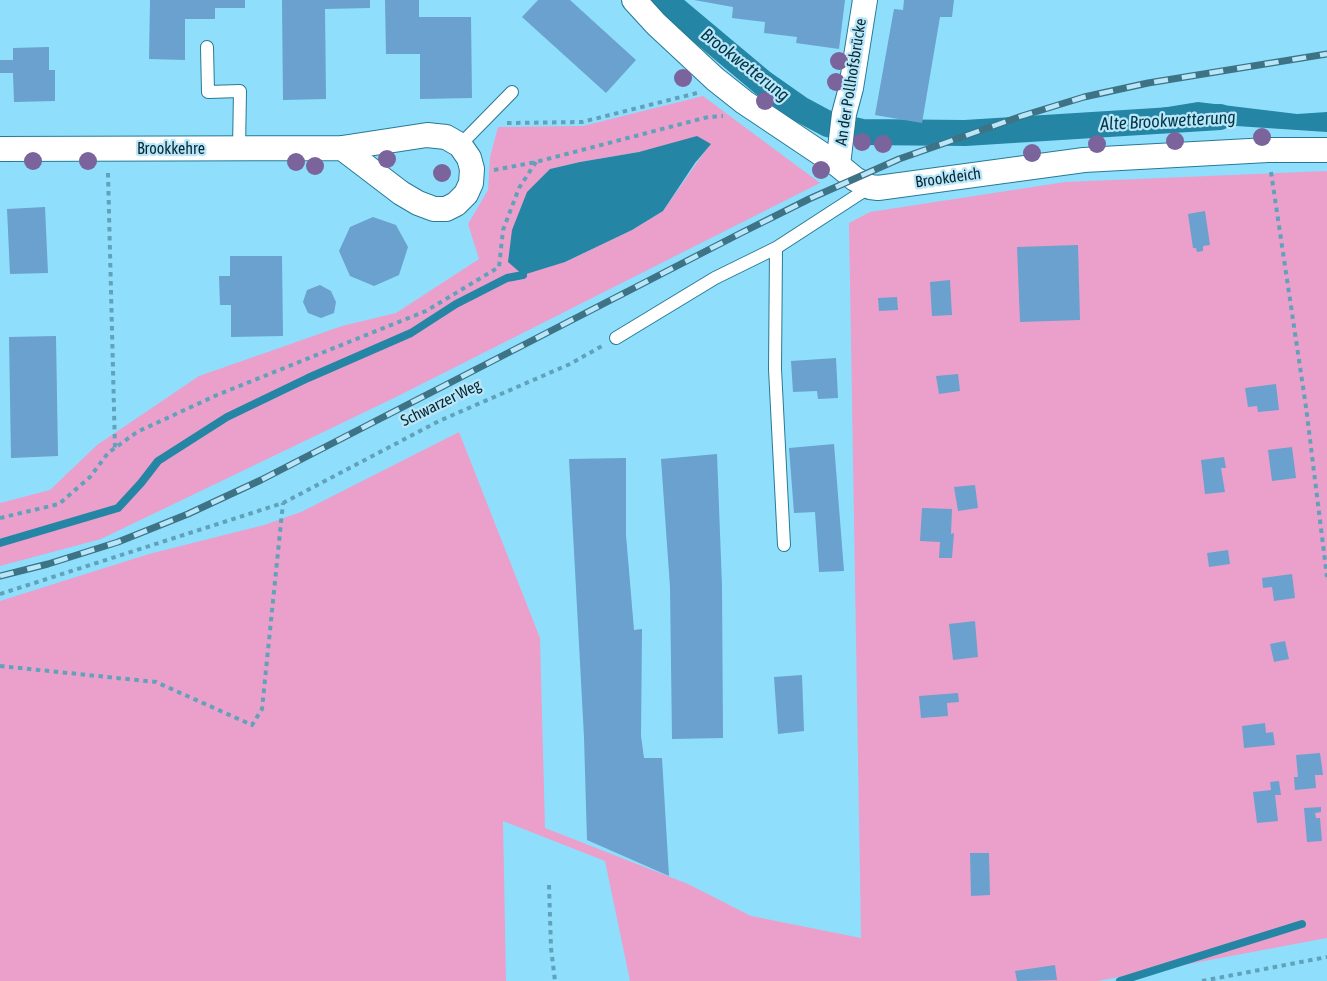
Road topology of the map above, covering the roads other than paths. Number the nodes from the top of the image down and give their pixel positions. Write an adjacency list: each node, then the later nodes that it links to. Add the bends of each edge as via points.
1 (634, 0): 10 (street, via 715,79)
2 (865, 0): 10 (street, An der Pollhofsbrücke)
3 (207, 47): 6 (lane, via 208,92 240,91)
4 (512, 92): 5 (lane)
5 (460, 145): 7 (street, Brookkehre, via 446,137 427,135); 7 (street, via 469,158 471,183 466,194 446,209 418,203)
6 (239, 148): 7 (street, Brookkehre); 8 (street, Brookkehre)
7 (342, 148)
8 (0, 149)
9 (1327, 150): 11 (street, Brookdeich, via 1084,160)
10 (838, 165): 11 (street)
11 (870, 187): 12 (lane)
12 (776, 248): 13 (lane, via 715,278); 14 (lane, via 775,369)
13 (616, 338)
14 (784, 545)

